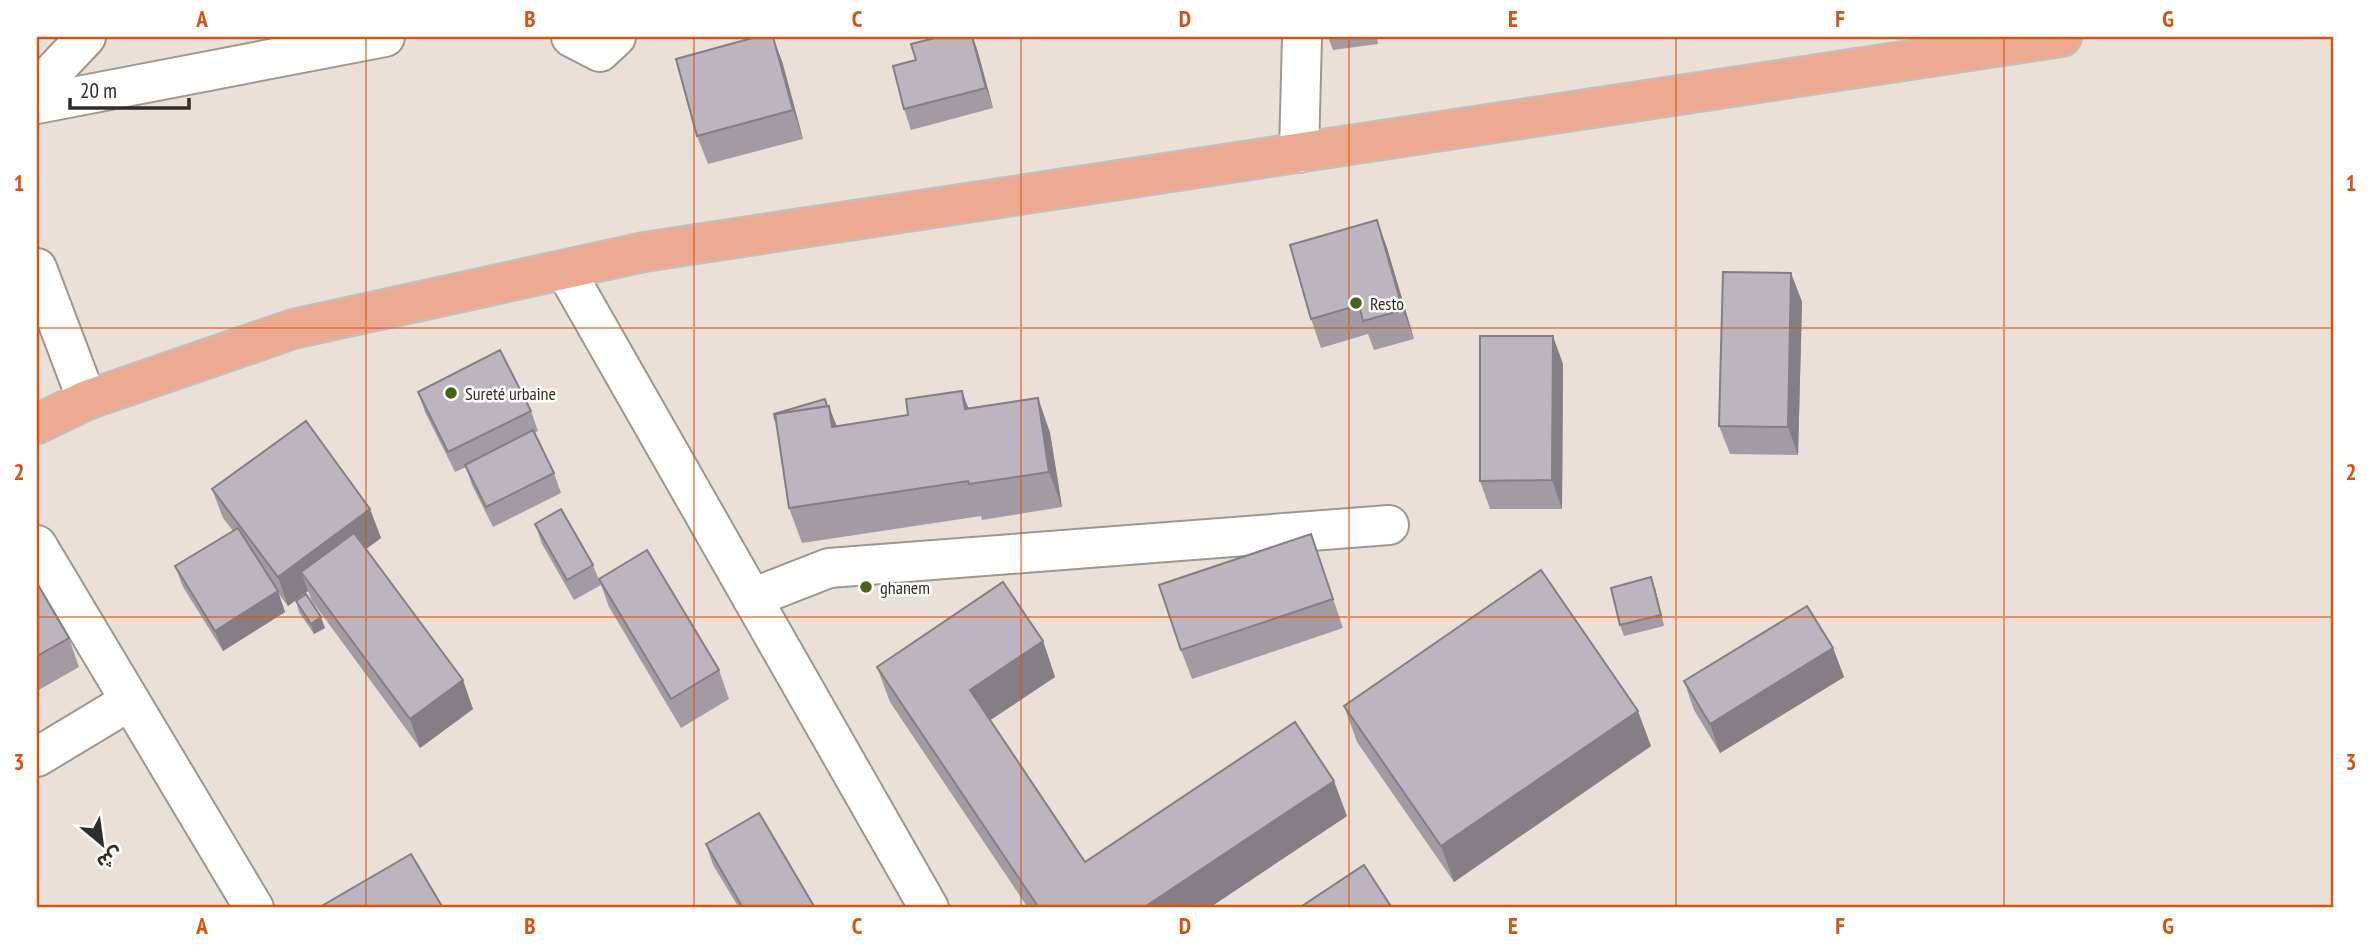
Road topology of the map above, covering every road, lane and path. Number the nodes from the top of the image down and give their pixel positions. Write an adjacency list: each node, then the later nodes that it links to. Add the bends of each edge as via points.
1 (86, 37): 7 (street)
2 (385, 37): 8 (street)
3 (571, 37): 4 (street, via 600,52)
4 (616, 37)
5 (1302, 37): 9 (street)
6 (2062, 37): 9 (main road)
7 (37, 89)
8 (37, 104)
9 (1299, 153): 11 (main road, via 644,252)
10 (37, 268): 12 (street)
11 (565, 270): 12 (main road, via 293,329); 16 (street)
12 (87, 400): 13 (main road)
13 (37, 424)
14 (1389, 525): 16 (street, via 829,568)
15 (37, 545): 17 (street)
16 (752, 598): 20 (street)
17 (130, 701): 18 (street); 19 (street)
18 (37, 757)
19 (254, 908)
20 (929, 908)

